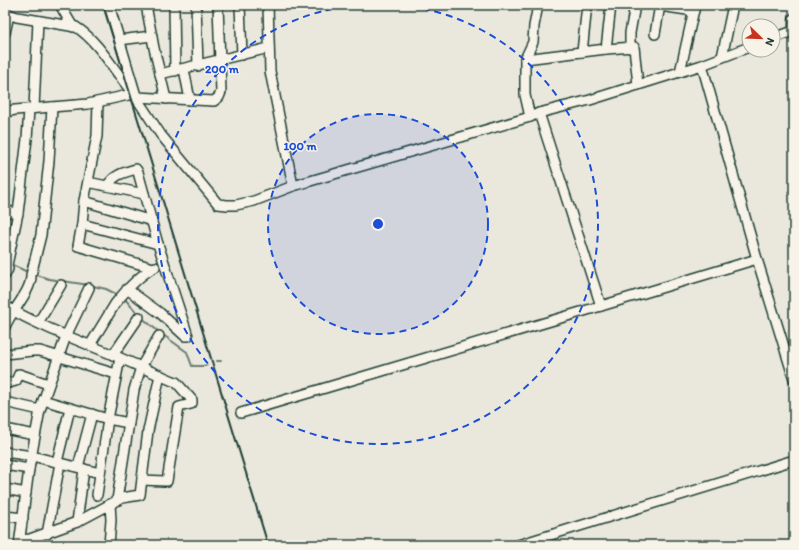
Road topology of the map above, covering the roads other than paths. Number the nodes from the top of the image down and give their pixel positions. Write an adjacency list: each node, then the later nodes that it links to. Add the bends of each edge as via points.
1 (60, 5): 19 (street)
2 (109, 5): 25 (street)
3 (146, 5): 24 (street)
4 (174, 5): 37 (street)
5 (196, 5): 36 (street)
6 (218, 5): 34 (street)
7 (240, 5): 31 (street)
8 (268, 5): 26 (street)
9 (538, 5): 33 (street, via 533,42)
10 (586, 5): 30 (street)
11 (611, 5): 28 (street)
12 (635, 5): 27 (street)
13 (733, 5): 32 (street)
14 (660, 6): 15 (street); 22 (street)
15 (694, 8): 38 (street)
16 (7, 14): 18 (street); 21 (street)
17 (794, 18): 20 (street)
18 (38, 21): 19 (street); 46 (street)
19 (72, 27): 41 (street, via 82,31 102,52)
20 (793, 31): 23 (street)
21 (5, 33)
22 (655, 34)
23 (781, 35)
24 (152, 36): 25 (street); 39 (street)
25 (119, 40): 41 (street)
26 (269, 48): 31 (street); 52 (street, via 270,71)
27 (630, 48): 28 (street); 40 (street, via 634,47)
28 (606, 49): 30 (street)
29 (741, 50): 32 (street)
30 (582, 52): 33 (street)
31 (242, 55): 34 (street)
32 (722, 57): 35 (street)
33 (525, 59): 49 (street, via 525,95)
34 (220, 60): 36 (street); 43 (street, via 221,92 216,100)
35 (702, 65): 38 (street); 60 (street)
36 (198, 66): 37 (street)
37 (180, 70): 39 (street); 43 (street)
38 (680, 72): 40 (street)
39 (160, 74): 42 (street)
40 (638, 85): 48 (street)
41 (135, 96): 42 (street); 44 (street); 52 (street, via 161,135 218,204 236,205 254,201)
42 (166, 99): 43 (street)
43 (190, 100)
44 (98, 102): 45 (street); 50 (street, via 97,136)
45 (52, 107): 46 (street); 69 (street, via 41,235 31,283)
46 (32, 109): 47 (street); 56 (street)
47 (5, 112)
48 (539, 113): 49 (street); 68 (street)
49 (530, 117): 52 (street)
50 (88, 182): 51 (street); 54 (street)
51 (107, 186): 53 (street); 53 (street, via 117,175 136,169)
52 (293, 186)
53 (144, 194): 57 (street)
54 (84, 201): 57 (street); 58 (street)
55 (5, 211): 56 (street)
56 (18, 213): 63 (street)
57 (152, 221): 59 (street)
58 (82, 224): 59 (street); 62 (street, via 78,246)
59 (158, 244): 61 (street)
60 (757, 259): 68 (street); 82 (street)
61 (164, 263): 62 (street); 66 (street, via 188,336)
62 (153, 268): 66 (street)
63 (5, 275)
64 (61, 284): 71 (street)
65 (89, 288): 73 (street)
66 (128, 289): 75 (street, via 115,304)
67 (5, 306): 69 (street)
68 (601, 306): 89 (street)
69 (14, 311): 71 (street); 72 (street)
70 (139, 317): 77 (street)
71 (38, 323): 73 (street)
72 (5, 327)
73 (66, 336): 75 (street); 78 (street)
74 (159, 336): 79 (street)
75 (90, 345): 77 (street)
76 (5, 354): 78 (street, via 40,351)
77 (116, 356): 79 (street); 80 (street)
78 (58, 357): 80 (street); 84 (street)
79 (141, 367): 81 (street); 92 (street, via 134,390)
80 (116, 374): 91 (street)
81 (160, 375): 103 (street, via 148,431); 103 (street, via 176,382 192,402 179,407 167,480)
82 (794, 379)
83 (5, 384): 84 (street, via 16,381 19,374)
84 (48, 384): 85 (street)
85 (43, 400): 87 (street); 88 (street)
86 (5, 402): 88 (street)
87 (70, 408): 90 (street); 98 (street)
88 (40, 410): 94 (street)
89 (241, 413)
90 (92, 414): 91 (street); 100 (street)
91 (108, 419): 92 (street); 102 (street)
92 (129, 423): 107 (street)
93 (5, 429): 94 (street)
94 (35, 435): 96 (street)
95 (5, 452): 96 (street)
96 (32, 456): 98 (street); 101 (street)
97 (794, 460): 114 (street)
98 (59, 463): 100 (street); 111 (street)
99 (5, 465): 101 (street)
100 (81, 468): 102 (street); 110 (street)
101 (29, 469): 105 (street)
102 (100, 473): 106 (street)
103 (142, 480): 107 (street, via 140,495)
104 (5, 489): 105 (street)
105 (26, 492): 109 (street)
106 (97, 495)
107 (113, 502): 110 (street); 113 (street)
108 (5, 516): 109 (street)
109 (23, 518): 112 (street)
110 (77, 522): 111 (street)
111 (47, 534): 112 (street)
112 (20, 542)
113 (109, 545)
114 (518, 545)

